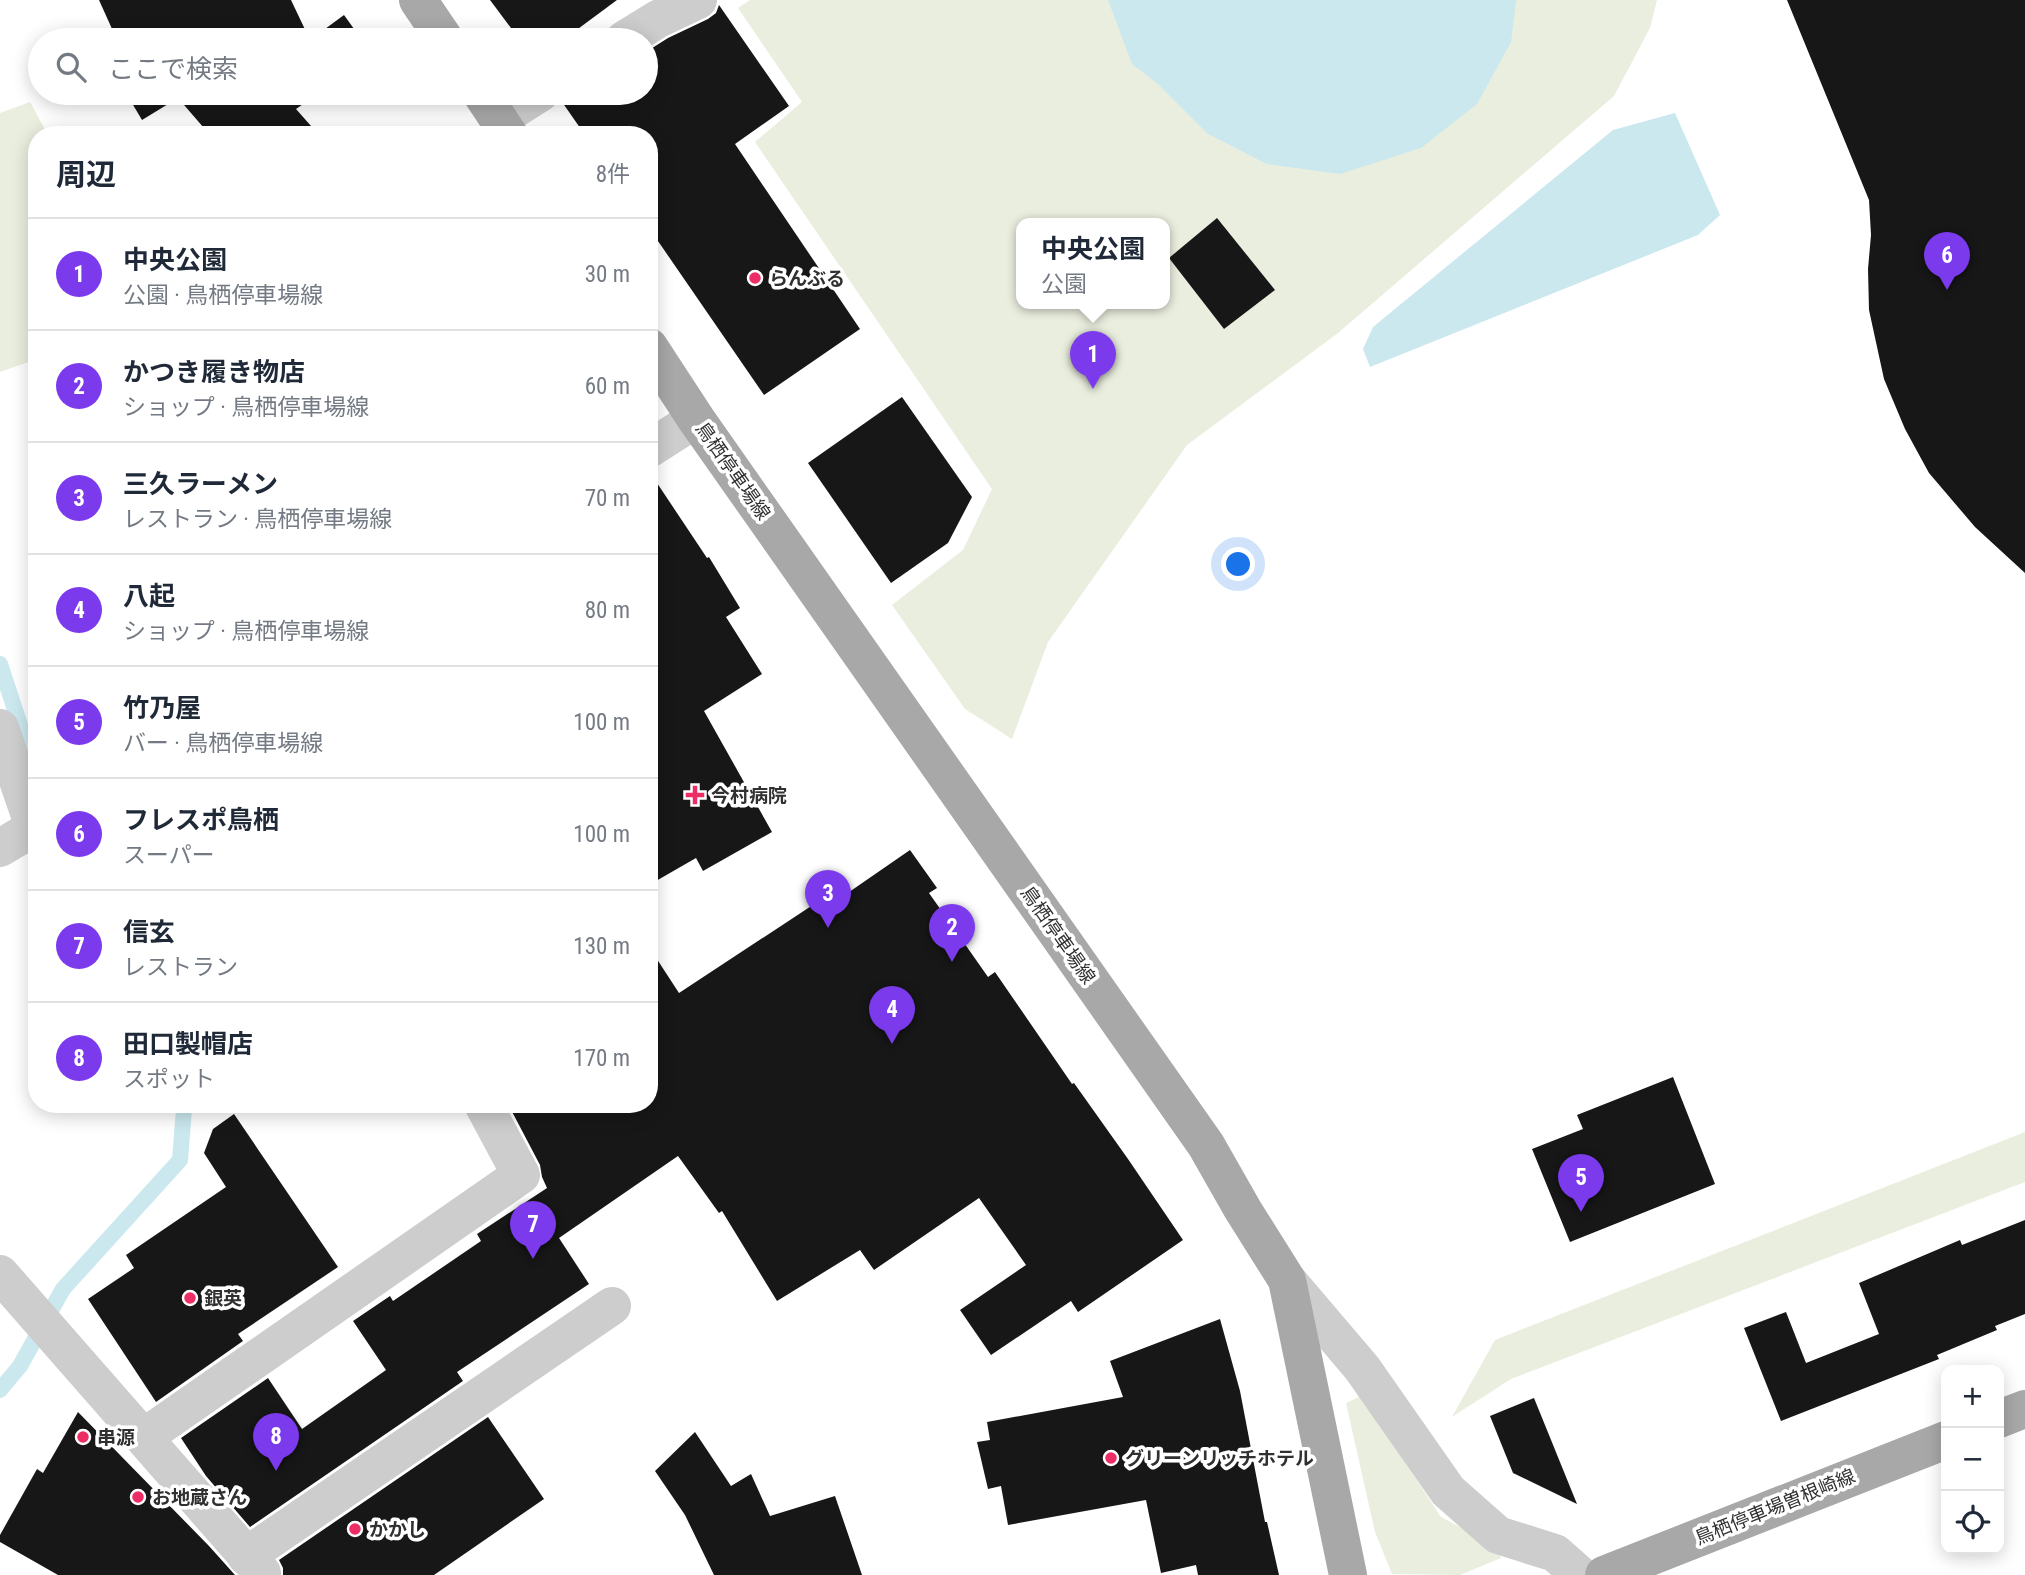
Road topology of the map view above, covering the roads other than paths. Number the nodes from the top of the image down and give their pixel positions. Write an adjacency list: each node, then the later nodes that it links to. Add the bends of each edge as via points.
1 (418, 0): 3 (main road)
2 (698, 0): 4 (street)
3 (437, 28)
4 (643, 28)
5 (517, 105): 6 (street)
6 (496, 116)
7 (658, 361): 8 (main road, 鳥栖停車場線)
8 (696, 419): 9 (street); 16 (main road, 鳥栖停車場線, via 1206,1145)
9 (658, 443)
10 (0, 728): 11 (street)
11 (28, 805)
12 (28, 832): 13 (street)
13 (0, 848)
14 (488, 1113): 20 (street, via 521,1175)
15 (0, 1274): 20 (street)
16 (1287, 1280): 23 (main road, 鳥栖停車場線); 24 (street, via 1362,1367 1447,1491 1498,1535 1555,1553)
17 (612, 1306): 22 (street)
18 (2025, 1409): 19 (main road)
19 (2004, 1417)
20 (144, 1437): 22 (street)
21 (1941, 1442): 25 (main road, 鳥栖停車場曽根崎線)
22 (254, 1565)
23 (1348, 1575)
24 (1580, 1575)
25 (1604, 1575)

